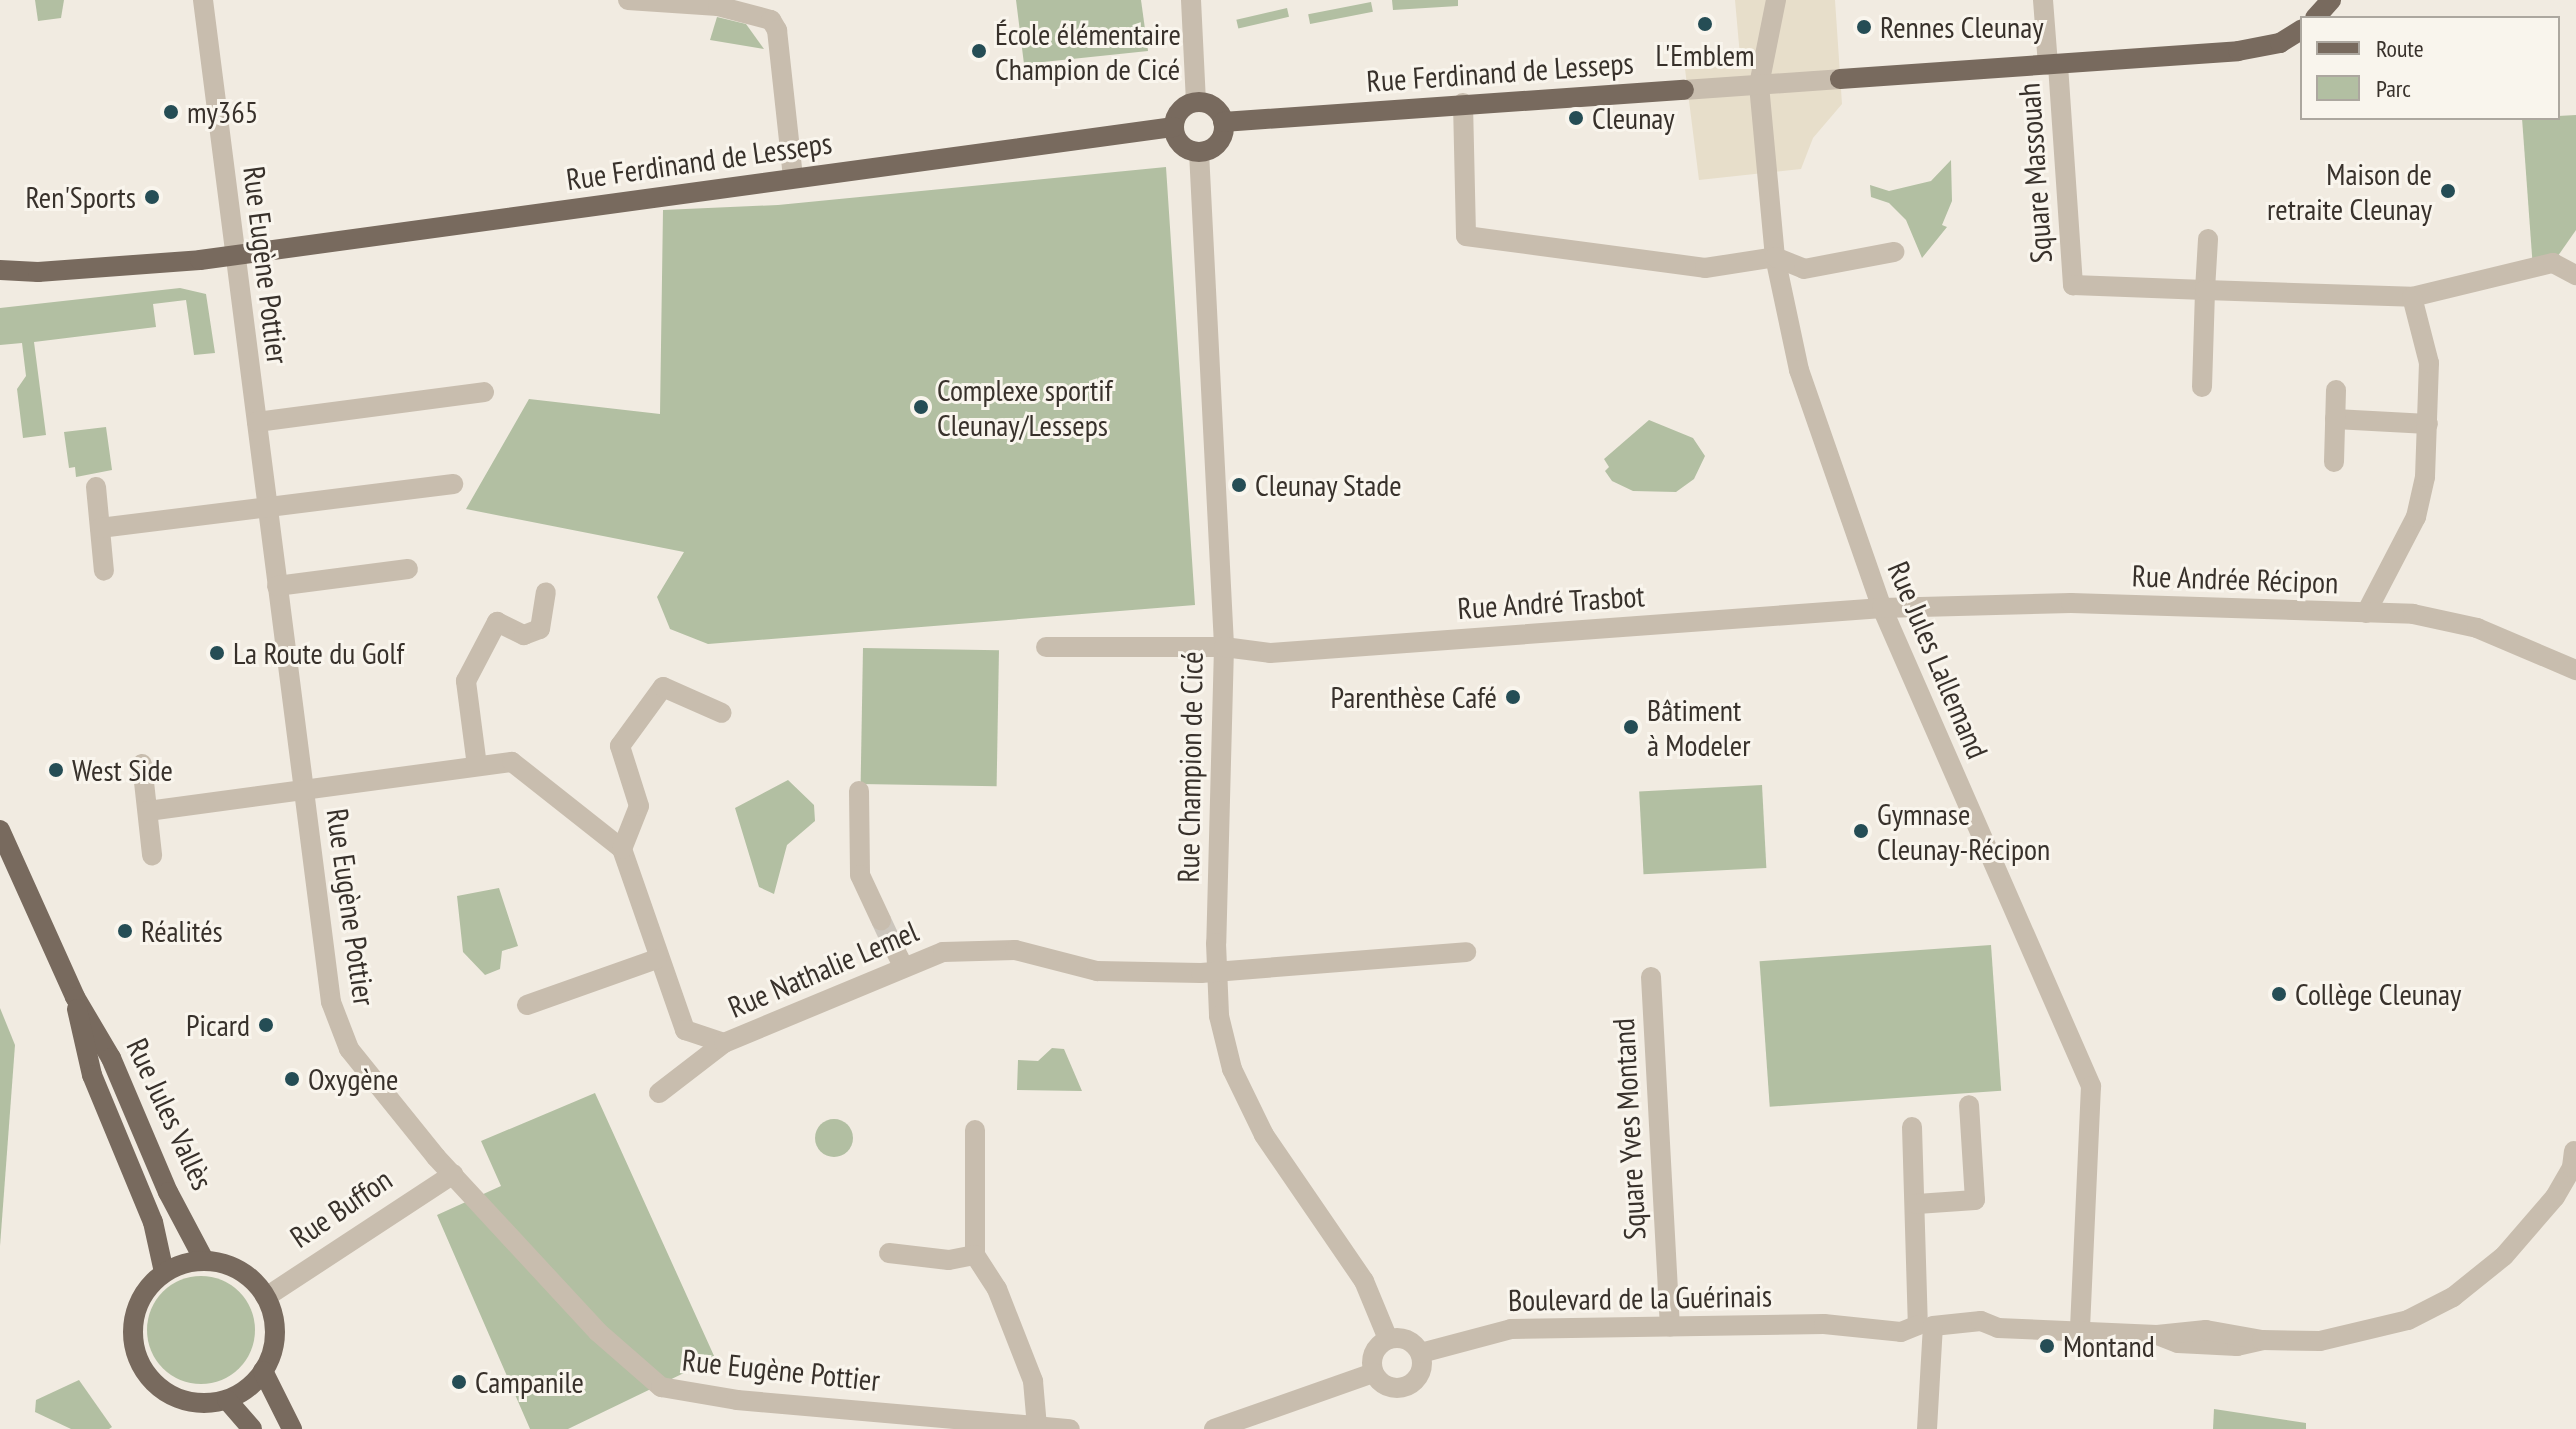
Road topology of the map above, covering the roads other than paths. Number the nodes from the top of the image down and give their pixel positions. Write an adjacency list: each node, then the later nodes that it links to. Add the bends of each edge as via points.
1 (203, 0): 21 (street, Rue Eugène Pottier)
2 (628, 0): 18 (street, via 718,6 771,20 777,30)
3 (1191, 0): 13 (street)
4 (1776, 0): 11 (street, Rue Jules Lallemand)
5 (2043, 0): 9 (street)
6 (2331, 0): 7 (main road)
7 (2317, 16)
8 (2300, 30): 9 (main road, Rue Ferdinand de Lesseps, via 2280,43 2254,49)
9 (2053, 65): 10 (main road, Rue Ferdinand de Lesseps); 25 (street, Square Massouah, via 2073,285)
10 (1840, 79): 11 (street, Rue Ferdinand de Lesseps)
11 (1759, 85): 12 (street, Rue Ferdinand de Lesseps); 22 (street, Rue Jules Lallemand)
12 (1684, 90): 14 (main road, Rue Ferdinand de Lesseps)
13 (1196, 102): 15 (main road, via 1213,106); 16 (main road, via 1180,110)
14 (1463, 103): 15 (main road, Rue Ferdinand de Lesseps); 22 (street, via 1466,236 1705,268)
15 (1223, 122): 17 (main road, via 1221,139)
16 (1174, 127): 17 (main road, via 1182,145); 18 (main road, Rue Ferdinand de Lesseps)
17 (1199, 152): 45 (street, Rue Champion de Cicé)
18 (793, 178): 21 (main road, Rue Ferdinand de Lesseps)
19 (2208, 239): 25 (street)
20 (1894, 252): 22 (street, via 1804,269)
21 (232, 256): 23 (main road, Rue Ferdinand de Lesseps, via 38,272); 31 (street, Rue Eugène Pottier)
22 (1775, 257): 42 (street, Rue Jules Lallemand, via 1804,384)
23 (0, 270)
24 (2576, 275): 26 (street, via 2553,263)
25 (2205, 290): 26 (street); 27 (street)
26 (2412, 297): 32 (street, via 2429,363)
27 (2202, 387)
28 (2336, 390): 30 (street)
29 (484, 392): 31 (street)
30 (2335, 419): 32 (street); 33 (street)
31 (257, 422): 36 (street, Rue Eugène Pottier)
32 (2428, 424): 43 (street, via 2416,517)
33 (2334, 462)
34 (453, 484): 36 (street)
35 (96, 487): 37 (street)
36 (267, 507): 37 (street); 40 (street, Rue Eugène Pottier)
37 (100, 528): 39 (street)
38 (408, 569): 40 (street)
39 (104, 571)
40 (277, 586): 50 (street, Rue Eugène Pottier)
41 (546, 592): 49 (street, via 540,629 524,635 497,622 466,681)
42 (1882, 608): 43 (street, Rue Andrée Récipon, via 2071,603); 45 (street, Rue André Trasbot, via 1270,653); 80 (street, Rue Jules Lallemand, via 2091,1086)
43 (2366, 613): 46 (street, Rue Andrée Récipon, via 2413,614 2477,628)
44 (1046, 647): 45 (street, Rue André Trasbot)
45 (1224, 647): 61 (street, Rue Champion de Cicé)
46 (2576, 670)
47 (722, 713): 54 (street, via 663,687 620,746 639,806)
48 (142, 764): 52 (street)
49 (477, 766): 50 (street); 54 (street, via 512,762)
50 (304, 787): 52 (street); 71 (street, Rue Eugène Pottier, via 337,1024 379,1089)
51 (859, 791): 56 (street, via 860,875)
52 (148, 811): 55 (street)
53 (0, 830): 63 (main road, Rue Jules Vallès)
54 (622, 849): 59 (street)
55 (152, 855)
56 (881, 920)
57 (894, 948): 60 (street)
58 (1466, 952): 61 (street)
59 (657, 959): 64 (street); 65 (street, via 685,1030)
60 (904, 968): 61 (street, Rue Nathalie Lemel, via 943,952 1015,950 1097,971); 65 (street, Rue Nathalie Lemel)
61 (1217, 972): 81 (street, Rue Champion de Cicé, via 1219,1016 1232,1069 1264,1135 1364,1281)
62 (1651, 977): 78 (street, Square Yves Montand)
63 (75, 997): 75 (main road, Rue Jules Vallès, via 111,1058 168,1192); 76 (main road, Rue Jules Vallès, via 92,1075 153,1222)
64 (527, 1005)
65 (724, 1043): 66 (street, Rue Nathalie Lemel)
66 (659, 1093)
67 (1969, 1105): 72 (street, via 1975,1200)
68 (1912, 1127): 72 (street)
69 (975, 1130): 74 (street)
70 (2575, 1149): 80 (street, Boulevard de la Guérinais, via 2567,1178 2487,1271 2408,1320 2334,1339 2262,1340 2237,1346)
71 (453, 1174): 77 (street, Rue Buffon); 86 (street, Rue Eugène Pottier, via 598,1332 661,1387 737,1400)
72 (1917, 1204): 79 (street)
73 (889, 1253): 74 (street, via 949,1260)
74 (975, 1255): 86 (street, via 997,1289 1033,1381)
75 (204, 1260): 76 (main road); 77 (main road, via 243,1272)
76 (164, 1272): 85 (main road, via 137,1304 132,1325 138,1360 155,1384 177,1398)
77 (266, 1297): 83 (main road, via 274,1342)
78 (1670, 1326): 79 (street, Boulevard de la Guérinais, via 1864,1325 1892,1332); 82 (street, Boulevard de la Guérinais, via 1511,1329)
79 (1926, 1326): 80 (street, Boulevard de la Guérinais, via 1955,1334 1998,1328); 91 (street)
80 (2080, 1331)
81 (1388, 1339): 82 (street, via 1407,1340); 84 (street, via 1377,1347)
82 (1421, 1353): 84 (street, via 1423,1365 1410,1385 1389,1388)
83 (263, 1371): 85 (main road); 88 (main road)
84 (1373, 1373): 90 (street)
85 (227, 1400): 87 (main road)
86 (1037, 1427): 89 (street, Rue Eugène Pottier)
87 (252, 1429)
88 (292, 1429)
89 (1070, 1429)
90 (1214, 1429)
91 (1927, 1429)

